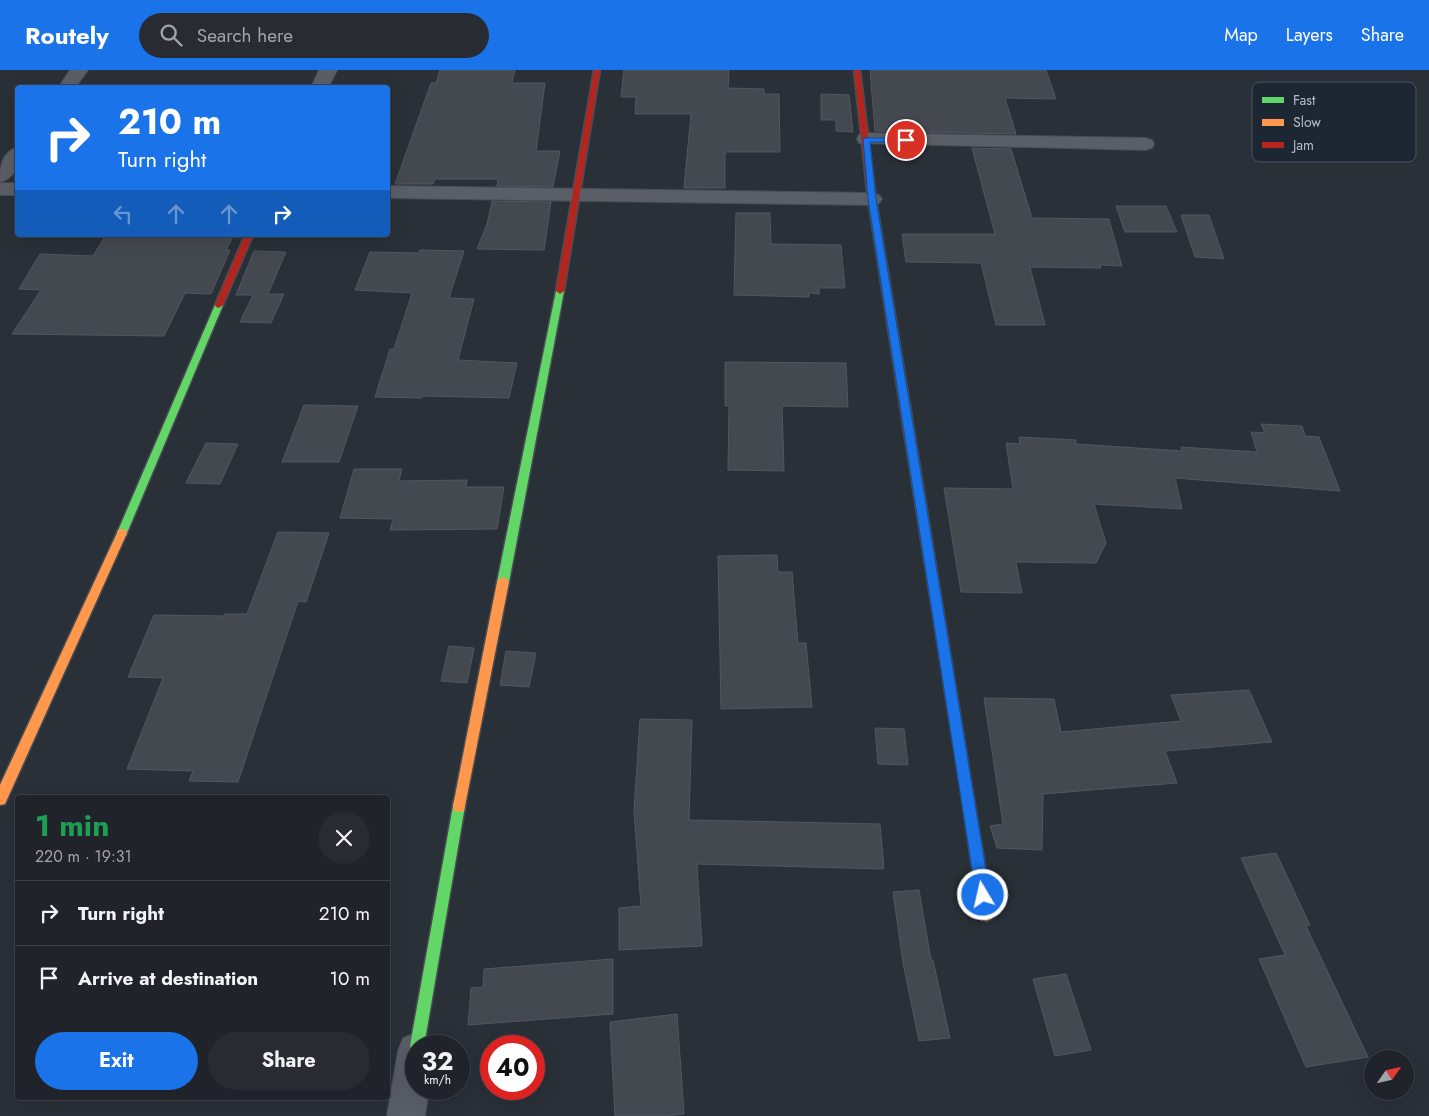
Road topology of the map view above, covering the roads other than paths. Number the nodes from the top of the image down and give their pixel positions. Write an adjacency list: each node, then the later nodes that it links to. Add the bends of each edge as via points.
1 (79, 70): 5 (street)
2 (328, 70): 6 (street)
3 (597, 70): 14 (street)
4 (857, 70): 7 (street)
5 (68, 85)
6 (320, 85)
7 (866, 139): 8 (street); 15 (street)
8 (1145, 144)
9 (15, 157): 10 (street)
10 (0, 176)
11 (0, 189): 12 (street)
12 (15, 189)
13 (390, 192): 14 (street)
14 (578, 194): 15 (street); 19 (street, via 438,911)
15 (872, 199): 18 (street)
16 (248, 237): 17 (street, via 98,588)
17 (0, 797)
18 (986, 914)
19 (419, 1035)
20 (408, 1100): 21 (street)
21 (406, 1116)

